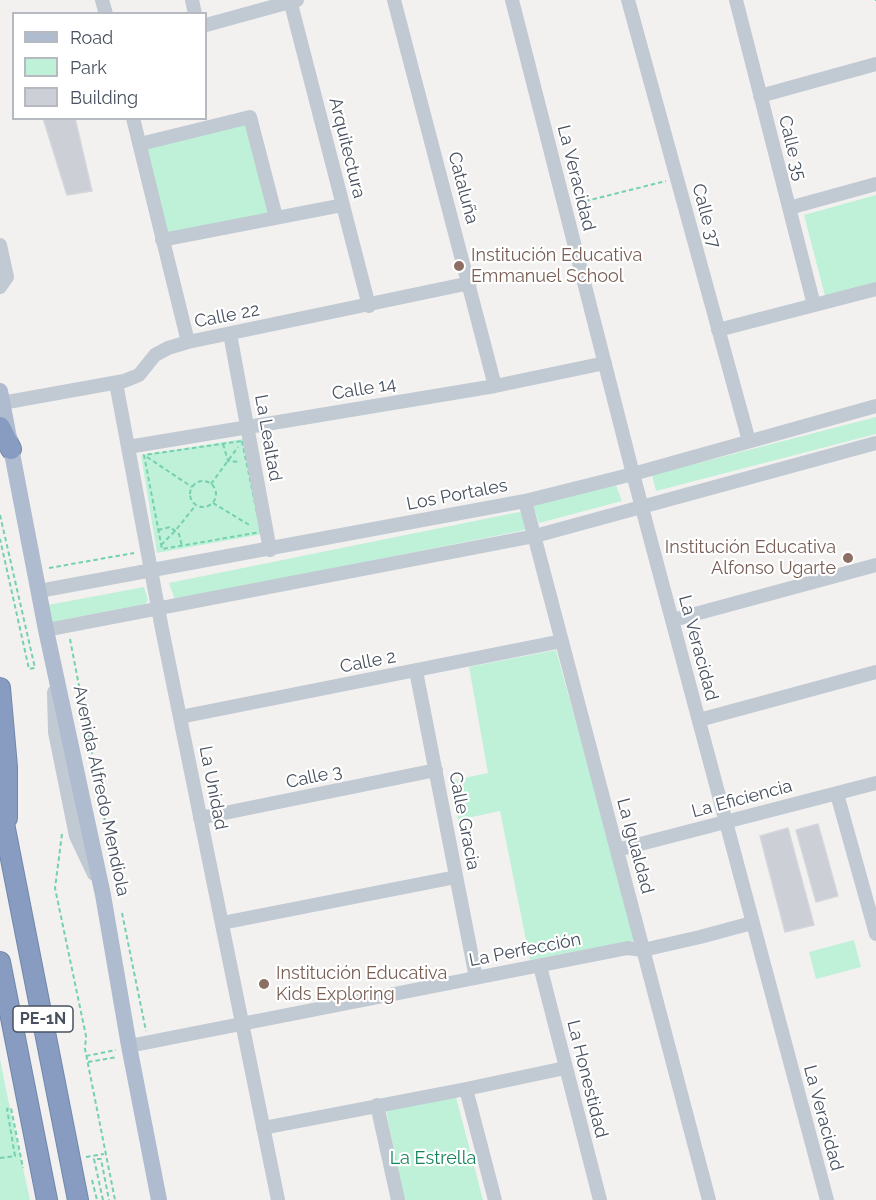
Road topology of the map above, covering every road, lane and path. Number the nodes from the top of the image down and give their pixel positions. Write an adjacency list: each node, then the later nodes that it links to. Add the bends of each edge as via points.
1 (394, 0): 19 (street, Cataluña)
2 (512, 0): 14 (street, La Veracidad)
3 (628, 0): 11 (street, Calle 37)
4 (736, 0): 8 (street, Calle 35)
5 (292, 1): 6 (street); 13 (street, Arquitectura)
6 (207, 25)
7 (876, 64): 8 (street)
8 (760, 96): 15 (street, Calle 35)
9 (134, 120): 10 (street)
10 (140, 144): 16 (street, via 250,117); 17 (street)
11 (677, 178): 14 (path); 24 (street, Calle 37)
12 (876, 184): 15 (street)
13 (343, 205): 16 (street); 23 (street, Arquitectura)
14 (565, 206): 27 (street, La Veracidad)
15 (789, 208): 22 (street, Calle 35)
16 (276, 218): 17 (street)
17 (162, 240): 26 (street)
18 (0, 245): 20 (street, via 7,277)
19 (470, 283): 23 (street, Calle 22); 29 (street, Cataluña)
20 (0, 287)
21 (876, 289): 22 (street)
22 (814, 305): 24 (street)
23 (369, 306): 25 (street, Calle 22)
24 (718, 330): 35 (street, Calle 37)
25 (230, 334): 26 (street, Calle 22); 33 (street, La Lealtad)
26 (188, 342): 28 (street, Calle 22, via 155,355 139,375)
27 (605, 363): 29 (street, Calle 14); 43 (street, La Veracidad)
28 (116, 383): 30 (street, Calle 22); 38 (street, La Unidad)
29 (495, 386): 33 (street, Calle 14)
30 (1, 397): 39 (main road, Avenida Alfredo Mendiola)
31 (876, 406): 35 (street, Los Portales)
32 (0, 427): 39 (highway)
33 (248, 427): 38 (street, Calle 14); 58 (street, La Lealtad)
34 (242, 441): 37 (path); 41 (path); 42 (path)
35 (749, 441): 43 (street, Los Portales)
36 (876, 443): 49 (street)
37 (223, 444): 40 (path); 41 (path)
38 (128, 447): 57 (street, La Unidad)
39 (11, 449): 64 (main road, Avenida Alfredo Mendiola)
40 (144, 455): 45 (path); 51 (path)
41 (228, 461): 42 (path); 44 (path)
42 (246, 461): 53 (path)
43 (633, 474): 46 (street, Los Portales); 49 (street, La Veracidad)
44 (211, 484): 45 (path, via 201,481); 47 (path, via 216,493)
45 (192, 487): 48 (path, via 190,497)
46 (525, 501): 54 (street, La Igualdad); 58 (street, Los Portales)
47 (213, 502): 48 (path, via 205,507); 53 (path)
48 (196, 505): 52 (path)
49 (643, 507): 54 (street); 66 (street, La Veracidad)
50 (0, 515): 55 (path, via 35,668 29,669)
51 (158, 530): 52 (path, via 170,527); 57 (path)
52 (176, 531): 56 (path); 57 (path)
53 (261, 532): 56 (path)
54 (535, 536): 65 (street); 69 (street, La Igualdad)
55 (0, 539)
56 (182, 546): 57 (path)
57 (154, 548): 61 (path); 62 (street, La Unidad)
58 (270, 549): 62 (street, Los Portales)
59 (876, 565): 66 (street)
60 (51, 567): 61 (path)
61 (56, 567): 63 (path)
62 (152, 571): 64 (street, Los Portales); 65 (street, La Unidad)
63 (58, 576)
64 (39, 591): 67 (main road, Avenida Alfredo Mendiola)
65 (158, 608): 67 (street); 73 (street, La Unidad)
66 (673, 620): 74 (street, La Veracidad)
67 (46, 630): 97 (main road, Avenida Alfredo Mendiola, via 103,895)
68 (70, 639): 84 (path)
69 (562, 641): 70 (street, Calle 2); 83 (street, La Igualdad)
70 (416, 671): 73 (street, Calle 2); 75 (street, Calle Gracia)
71 (876, 672): 74 (street)
72 (0, 688): 82 (highway, via 7,767)
73 (180, 717): 79 (street, La Unidad)
74 (699, 720): 80 (street, La Veracidad)
75 (436, 770): 79 (street, Calle 3); 85 (street, Calle Gracia)
76 (876, 783): 77 (street, La Eficiencia)
77 (837, 794): 80 (street, La Eficiencia); 86 (street)
78 (0, 803): 82 (highway, PE-1N)
79 (201, 818): 88 (street, La Unidad)
80 (726, 823): 83 (street, La Eficiencia); 89 (street, La Veracidad)
81 (63, 827): 98 (path, via 55,888 86,1036)
82 (7, 838): 109 (highway, PE-1N)
83 (617, 850): 91 (street, La Igualdad)
84 (113, 865)
85 (456, 877): 88 (street); 94 (street, Calle Gracia)
86 (871, 893): 90 (street)
87 (122, 910): 96 (path)
88 (222, 923): 95 (street, La Unidad)
89 (752, 923): 91 (street, La Perfección); 119 (street, La Veracidad)
90 (876, 934)
91 (643, 950): 93 (street, La Perfección, via 628,948); 118 (street, La Igualdad)
92 (0, 962): 108 (highway, PE-1N)
93 (540, 966): 94 (street, La Perfección); 100 (street, La Honestidad)
94 (476, 978): 95 (street, La Perfección)
95 (242, 1025): 96 (street, La Perfección); 103 (street, La Unidad)
96 (148, 1042): 97 (street, La Perfección)
97 (129, 1050): 98 (path); 99 (path); 113 (main road, Avenida Alfredo Mendiola)
98 (86, 1056): 99 (path)
99 (88, 1062): 104 (path)
100 (565, 1068): 101 (street); 117 (street, La Honestidad)
101 (466, 1089): 102 (street); 116 (street)
102 (377, 1105): 103 (street); 115 (street)
103 (263, 1128): 114 (street, La Unidad)
104 (105, 1154): 105 (path); 112 (path)
105 (86, 1157)
106 (0, 1158): 107 (path, via 15,1156 7,1109 10,1108)
107 (25, 1177)
108 (47, 1200)
109 (78, 1200)
110 (103, 1200): 111 (path, via 94,1159 100,1159)
111 (109, 1200)
112 (115, 1200)
113 (159, 1200)
114 (278, 1200)
115 (398, 1200)
116 (495, 1200)
117 (600, 1200)
118 (709, 1200)
119 (827, 1200)

